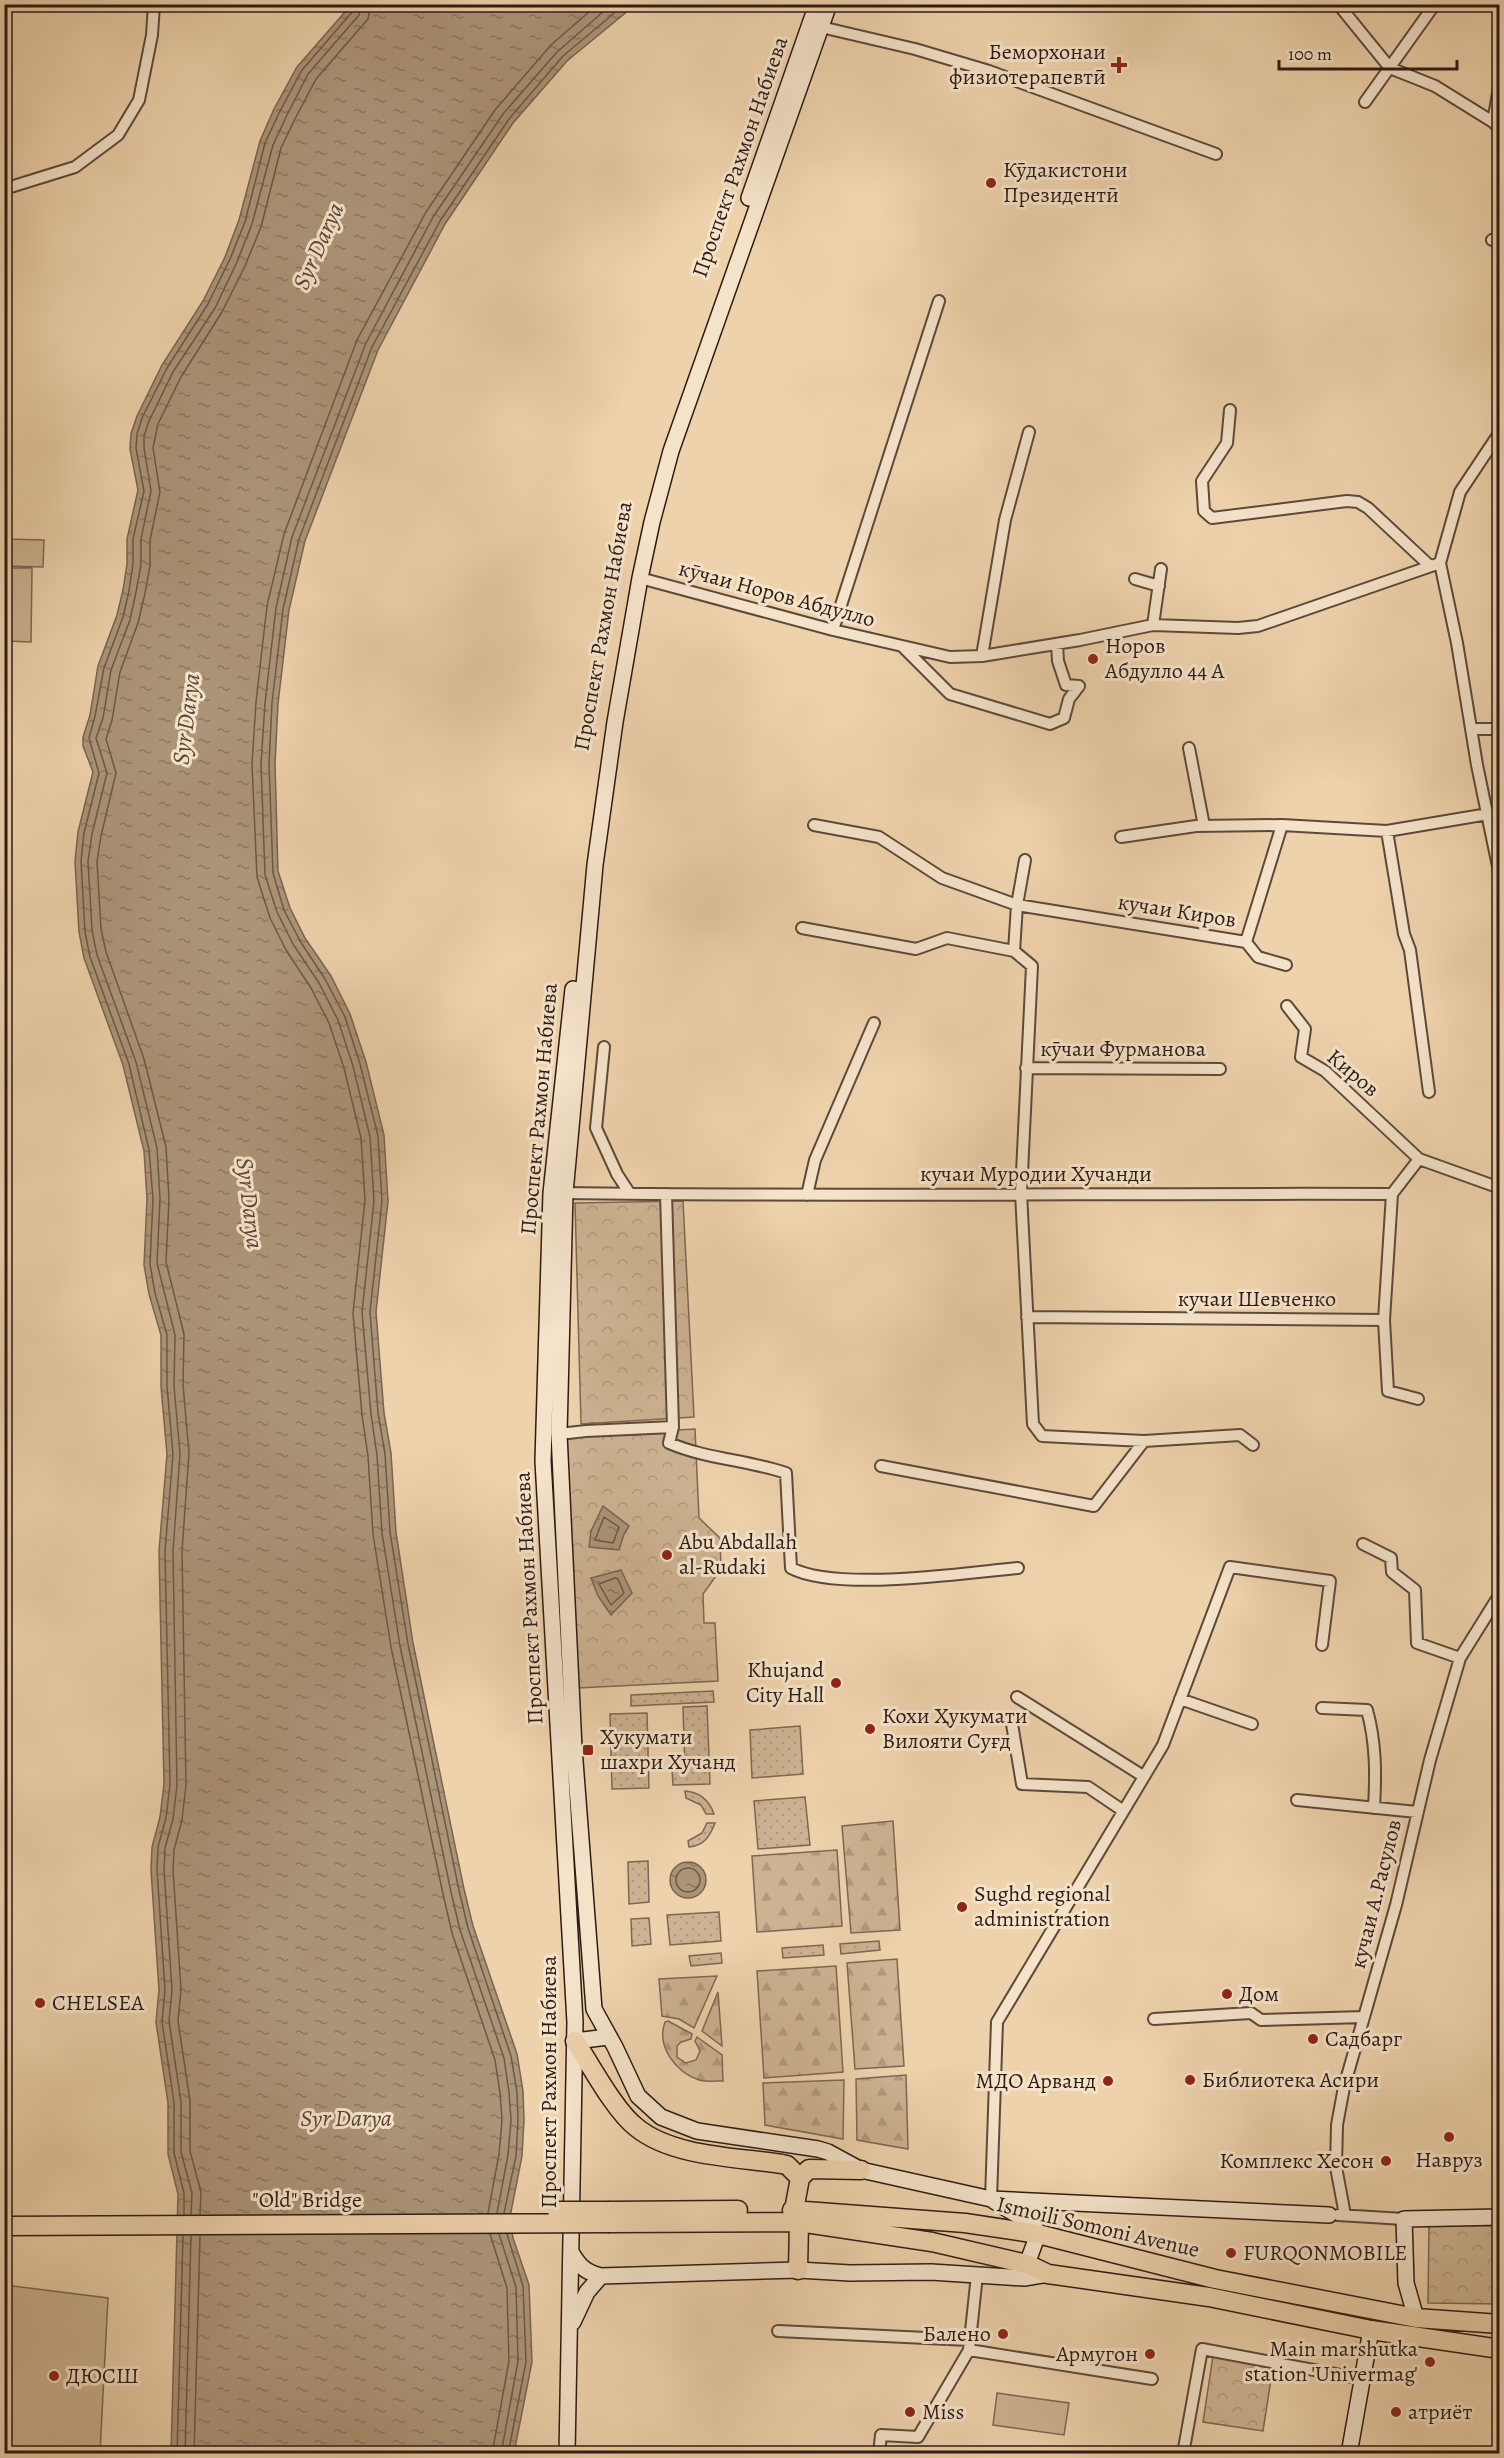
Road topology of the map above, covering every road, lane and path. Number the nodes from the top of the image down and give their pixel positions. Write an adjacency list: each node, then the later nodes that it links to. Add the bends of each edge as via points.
1 (153, 4): 12 (street, via 152,35 139,100 117,135 75,167)
2 (817, 4): 52 (main road, Проспект Рахмон Набиева, via 643,519 598,778 583,892)
3 (829, 4): 6 (main road, Проспект Рахмон Набиева)
4 (1435, 4): 7 (street)
5 (1344, 7): 7 (street)
6 (821, 27): 11 (street, via 989,71); 19 (main road, Проспект Рахмон Набиева, via 671,451)
7 (1390, 68): 9 (street); 10 (street, via 1435,86)
8 (1500, 81): 10 (street)
9 (1365, 102)
10 (1496, 126)
11 (1216, 153)
12 (4, 189)
13 (939, 301): 23 (street)
14 (1230, 410): 17 (street, via 1224,450 1202,481 1207,515 1212,518 1358,502)
15 (1029, 432): 26 (street, via 1005,520)
16 (1500, 432): 17 (street, via 1460,492)
17 (1435, 564): 22 (street, кӯчаи Норов Абдулло, via 1258,626); 27 (street, via 1457,643)
18 (1161, 569): 21 (street)
19 (640, 578): 23 (street, кӯчаи Норов Абдулло); 52 (main road, Проспект Рахмон Набиева, via 595,865)
20 (1135, 579): 21 (street)
21 (1159, 586): 22 (street)
22 (1153, 625): 24 (street, кӯчаи Норов Абдулло)
23 (833, 630): 25 (street, кӯчаи Норов Абдулло)
24 (1056, 644): 25 (street, via 1066,685 1079,686 1069,699 1064,718 1050,724 950,694); 26 (street, кӯчаи Норов Абдулло)
25 (903, 647): 26 (street, кӯчаи Норов Абдулло, via 950,657)
26 (982, 656)
27 (1472, 729): 28 (street); 30 (street)
28 (1500, 729)
29 (1189, 748): 34 (street)
30 (1488, 814): 31 (street); 35 (street); 38 (street)
31 (1500, 814)
32 (814, 825): 39 (street, кучаи Киров, via 879,837 942,878)
33 (1282, 825): 34 (street); 35 (street); 41 (street, кучаи Киров)
34 (1204, 826): 36 (street)
35 (1387, 831): 49 (street, via 1410,950)
36 (1121, 837)
37 (1025, 860): 39 (street)
38 (1500, 876)
39 (1017, 905): 41 (street, кучаи Киров); 42 (street)
40 (802, 928): 42 (street, via 916,950 947,938)
41 (1246, 942): 43 (street, via 1258,957)
42 (1014, 951): 47 (street, via 1032,966)
43 (1286, 965)
44 (1287, 1006): 50 (street, Киров, via 1305,1029 1301,1057 1325,1071)
45 (874, 1023): 57 (street, via 815,1160)
46 (604, 1047): 54 (street, via 596,1128)
47 (1026, 1068): 48 (street, кӯчаи Фурманова); 53 (street)
48 (1220, 1069)
49 (1429, 1092)
50 (1419, 1159): 51 (street); 56 (street)
51 (1500, 1188)
52 (558, 1193): 54 (street, кучаи Муродии Хучанди); 62 (main road, Проспект Рахмон Набиева); 84 (main road, Проспект Рахмон Набиева, via 543,1461)
53 (1021, 1193): 56 (street, кучаи Муродии Хучанди); 57 (street, кучаи Муродии Хучанди); 58 (street)
54 (630, 1194): 55 (street, кучаи Муродии Хучанди)
55 (666, 1194): 57 (street, кучаи Муродии Хучанди); 61 (street)
56 (1392, 1194): 59 (street)
57 (807, 1195)
58 (1028, 1317): 59 (street, кучаи Шевченко); 63 (street, via 1033,1424 1042,1436)
59 (1384, 1320): 60 (street, via 1388,1391)
60 (1418, 1400)
61 (673, 1427): 62 (street); 67 (street, via 669,1443 687,1451 762,1464 786,1473 791,1568 802,1574 825,1579 890,1578)
62 (559, 1434): 83 (main road, Проспект Рахмон Набиева, via 574,1748 594,2009)
63 (1144, 1441): 64 (street, via 1240,1435); 65 (street, via 1094,1506)
64 (1253, 1445)
65 (881, 1466)
66 (1363, 1544): 70 (street, via 1391,1558 1392,1572 1415,1590 1418,1643)
67 (1018, 1568)
68 (1500, 1594): 70 (street, кучаи А.Расулов)
69 (1322, 1645): 72 (street, via 1330,1581 1230,1567)
70 (1460, 1658): 80 (street, кучаи А.Расулов)
71 (1017, 1697): 76 (street)
72 (1180, 1699): 75 (street); 76 (street, via 1162,1745)
73 (1322, 1708): 78 (street, via 1366,1710 1374,1736)
74 (1012, 1724): 79 (street, via 1022,1784 1089,1787)
75 (1252, 1724)
76 (1143, 1776): 79 (street)
77 (1297, 1800): 78 (street)
78 (1374, 1808): 80 (street)
79 (1122, 1810): 87 (street, via 996,2022)
80 (1417, 1812): 81 (street, кучаи А.Расулов)
81 (1364, 2017): 82 (street, via 1261,2020 1251,2013); 90 (street, кучаи А.Расулов, via 1337,2125 1336,2167)
82 (1154, 2019)
83 (608, 2037): 84 (main road); 85 (main road, Проспект Рахмон Набиева, via 638,2096 661,2117 697,2131 818,2149)
84 (575, 2041): 86 (main road, via 635,2127 658,2142 684,2150 787,2165); 97 (main road, Проспект Рахмон Набиева)
85 (861, 2170): 86 (main road, via 814,2168); 87 (main road, Проспект Рахмон Набиева)
86 (800, 2178): 91 (main road)
87 (991, 2199): 89 (main road); 96 (main road, via 1034,2224)
88 (4, 2214): 92 (main road, "Old" Bridge, bridge)
89 (1329, 2215): 90 (street)
90 (1345, 2215): 94 (street)
91 (796, 2216): 92 (main road); 96 (main road, Ismoili Somoni Avenue, via 965,2223); 98 (main road, Ismoili Somoni Avenue); 99 (main road)
92 (610, 2217): 95 (main road, "Old" Bridge, bridge)
93 (1500, 2217): 94 (main road)
94 (1404, 2219): 103 (main road, via 1406,2283)
95 (4, 2226)
96 (1038, 2234): 98 (main road); 103 (main road, Ismoili Somoni Avenue, via 1215,2279)
97 (571, 2252): 102 (main road, via 578,2265); 106 (main road, Проспект Рахмон Набиева)
98 (1027, 2264): 100 (main road, Ismoili Somoni Avenue)
99 (798, 2270): 101 (main road); 102 (main road)
100 (1048, 2274): 101 (main road, via 1024,2278); 105 (main road, Ismoili Somoni Avenue, via 1209,2297)
101 (977, 2275): 108 (street)
102 (601, 2276): 106 (main road, via 587,2292)
103 (1416, 2318): 104 (main road, Ismoili Somoni Avenue)
104 (1500, 2324)
105 (1371, 2330): 109 (main road, Ismoili Somoni Avenue); 111 (main road)
106 (571, 2331): 112 (main road, Проспект Рахмон Набиева)
107 (778, 2331): 108 (street)
108 (969, 2345): 110 (street); 113 (street, via 918,2437 881,2435)
109 (1500, 2349)
110 (1152, 2379)
111 (1362, 2379): 114 (street, via 1202,2349); 115 (main road)
112 (567, 2454)
113 (879, 2454)
114 (1183, 2454)
115 (1349, 2454)

